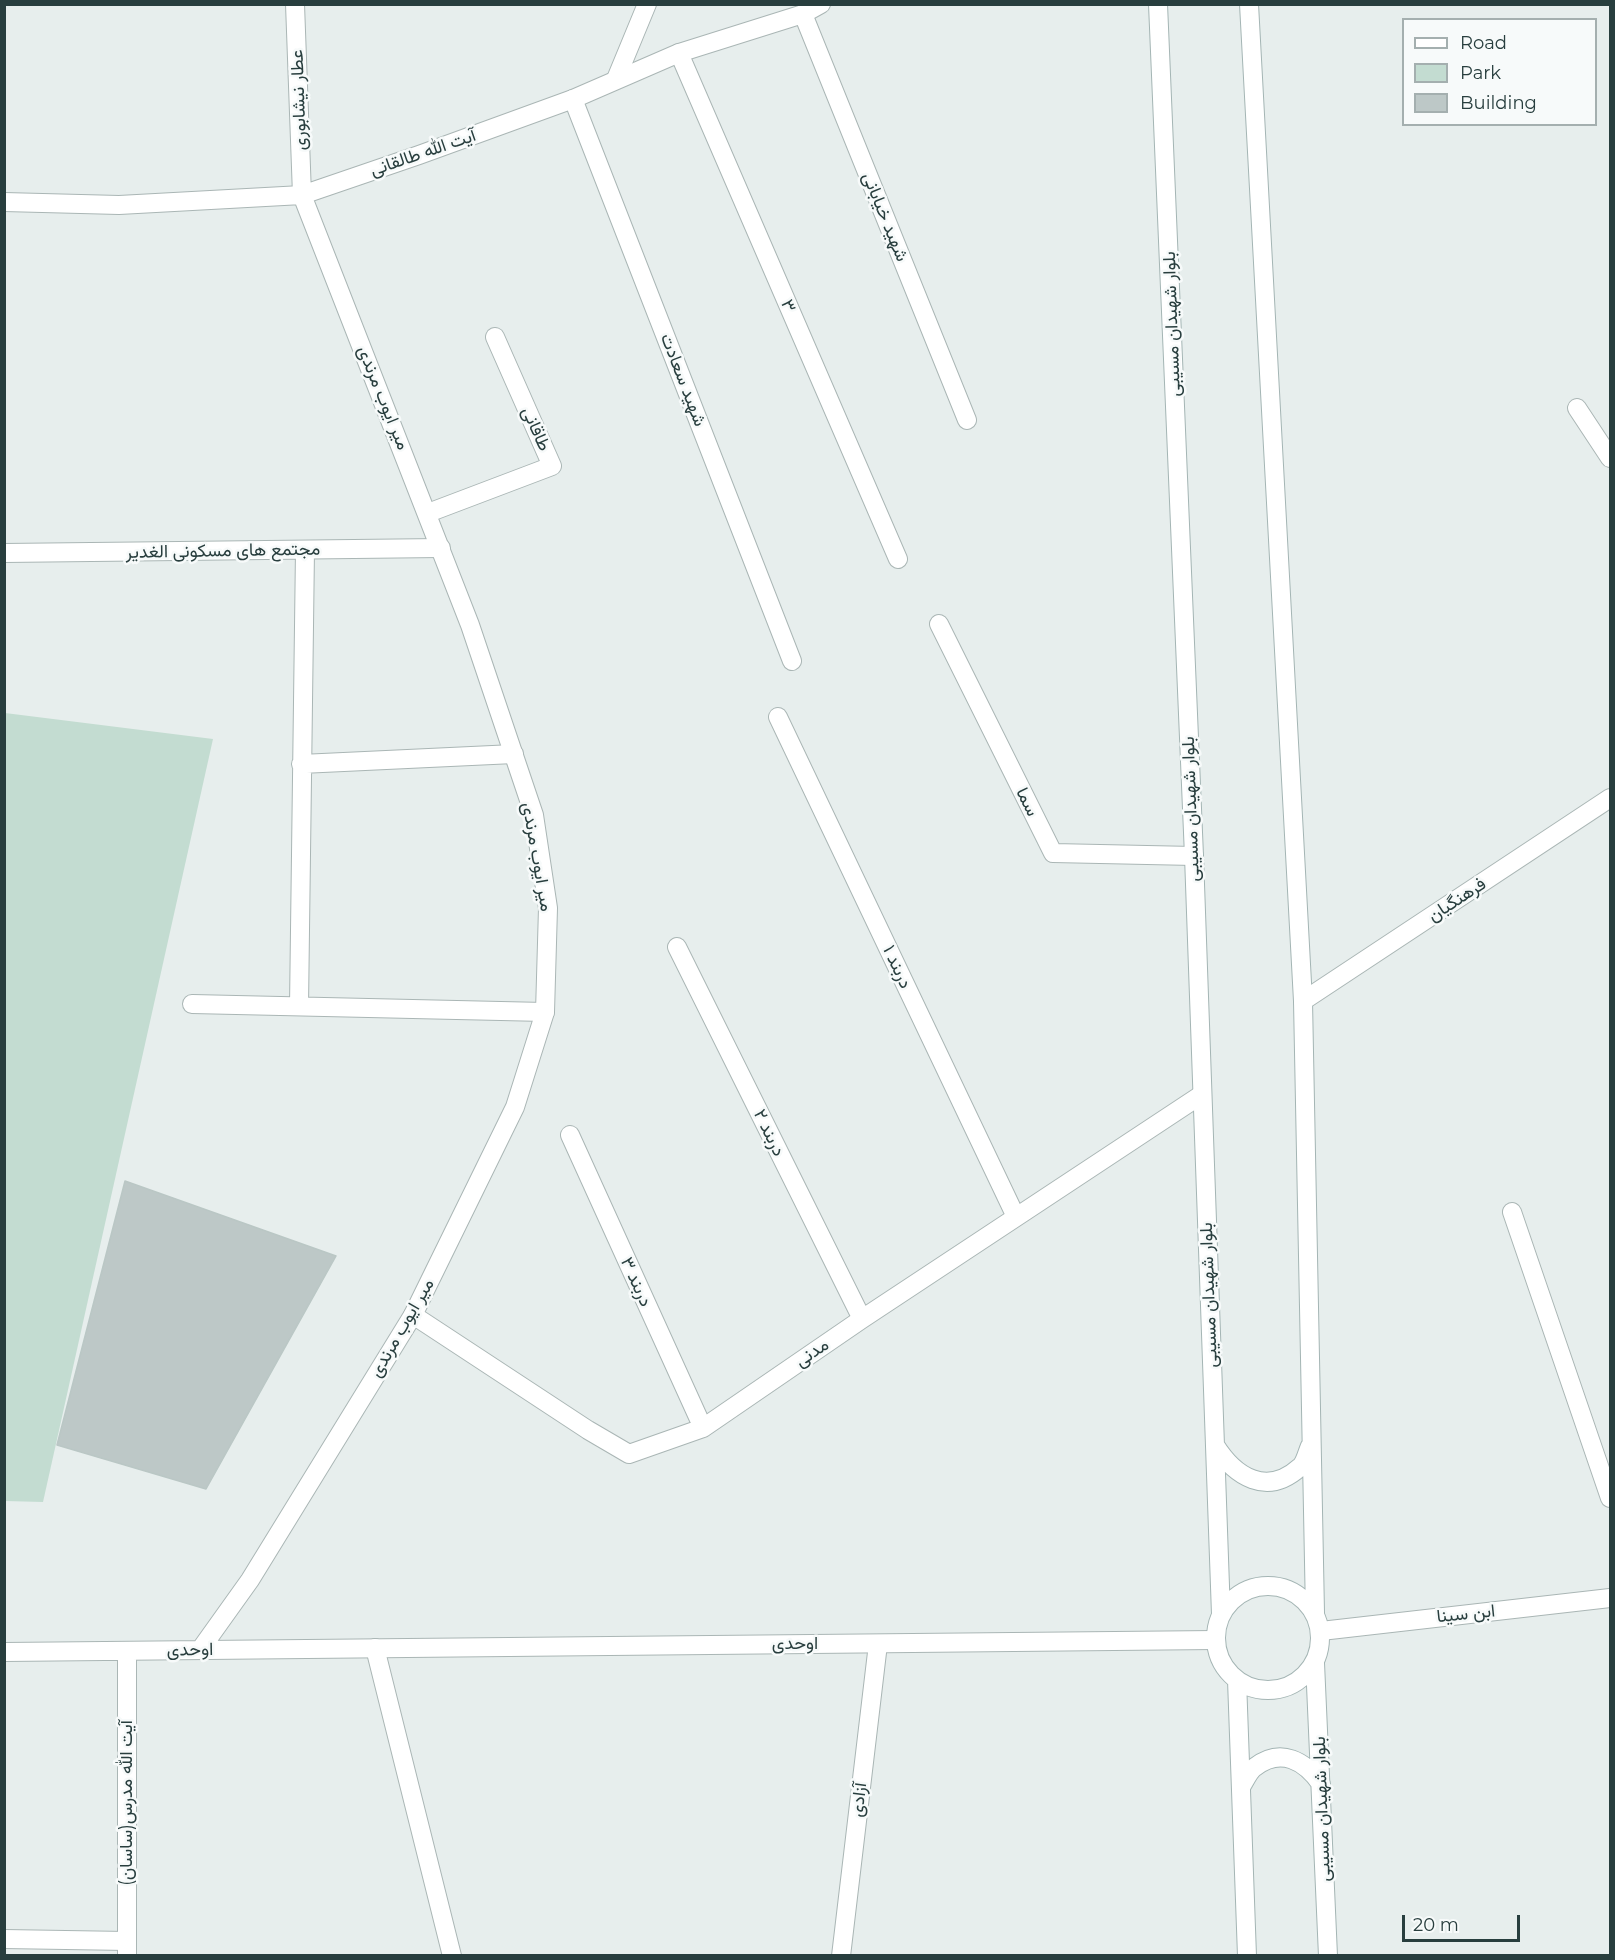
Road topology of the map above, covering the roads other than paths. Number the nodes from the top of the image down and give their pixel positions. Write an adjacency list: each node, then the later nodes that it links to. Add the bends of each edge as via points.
1 (295, 4): 10 (street, عطار نیشابوری)
2 (647, 4): 8 (street)
3 (821, 4): 6 (street, آیت الله طالقانی)
4 (1158, 4): 27 (street, بلوار شهیدان مسیبی)
5 (1249, 4): 29 (street)
6 (803, 14): 7 (street, آیت الله طالقانی); 14 (street, شهید خیابانی)
7 (678, 52): 8 (street, آیت الله طالقانی); 20 (street, ۳)
8 (616, 79): 9 (street, آیت الله طالقانی)
9 (573, 99): 10 (street, آیت الله طالقانی); 22 (street, شهید سعادت)
10 (303, 195): 11 (street, آیت الله طالقانی, via 118,205); 16 (street, میر ایوب مرندی)
11 (4, 202)
12 (495, 338): 16 (street, طاقانی, via 552,466)
13 (1576, 408): 15 (street)
14 (968, 420)
15 (1611, 458)
16 (428, 513): 17 (street, میر ایوب مرندی)
17 (441, 548): 18 (street, مجتمع های مسکونی الغدیر); 24 (street, میر ایوب مرندی)
18 (305, 550): 19 (street, مجتمع های مسکونی الغدیر); 25 (street)
19 (4, 553)
20 (898, 559)
21 (939, 624): 27 (street, سما, via 1053,853)
22 (792, 661)
23 (778, 717): 36 (street, دربند ۱)
24 (514, 754): 25 (street); 32 (street, میر ایوب مرندی, via 534,815 548,908)
25 (301, 764): 31 (street)
26 (1611, 798): 29 (street, فرهنگیان)
27 (1194, 856): 33 (street, بلوار شهیدان مسیبی)
28 (676, 947): 38 (street, دربند ۲)
29 (1303, 1001): 40 (street)
30 (192, 1004): 31 (street)
31 (299, 1006): 32 (street)
32 (545, 1012): 37 (street, میر ایوب مرندی, via 515,1107)
33 (1201, 1095): 36 (street, مدنی); 41 (street, بلوار شهیدان مسیبی)
34 (570, 1136): 39 (street, دربند ۳)
35 (1512, 1212): 42 (street)
36 (1016, 1217): 38 (street, مدنی)
37 (413, 1315): 39 (street, مدنی, via 629,1454); 49 (street, میر ایوب مرندی, via 250,1580)
38 (862, 1319): 39 (street, مدنی)
39 (703, 1428)
40 (1312, 1442): 41 (street, via 1301,1466 1277,1481 1254,1481 1236,1472); 45 (street)
41 (1215, 1445): 44 (street, بلوار شهیدان مسیبی)
42 (1611, 1498)
43 (1611, 1598): 45 (street, ابن سینا)
44 (1221, 1614): 45 (street, via 1235,1597 1256,1587 1279,1587 1299,1596); 46 (street)
45 (1318, 1622): 52 (street, via 1320,1648)
46 (1215, 1640): 47 (street, اوحدی); 53 (street, via 1221,1662)
47 (878, 1644): 48 (street, اوحدی); 59 (street, آزادی)
48 (375, 1648): 49 (street, اوحدی); 58 (street)
49 (200, 1650): 50 (street, اوحدی)
50 (127, 1651): 51 (street, اوحدی); 57 (street, آیت الله مدرس(ساسان))
51 (4, 1652)
52 (1315, 1663): 53 (street, via 1300,1681 1280,1690 1257,1690); 54 (street, بلوار شهیدان مسیبی)
53 (1237, 1680): 55 (street)
54 (1321, 1784): 55 (street, via 1312,1770 1296,1759 1274,1759 1254,1767); 61 (street, بلوار شهیدان مسیبی)
55 (1241, 1787): 60 (street)
56 (4, 1939): 57 (street)
57 (127, 1948)
58 (452, 1956)
59 (841, 1956)
60 (1247, 1956)
61 (1328, 1956)

